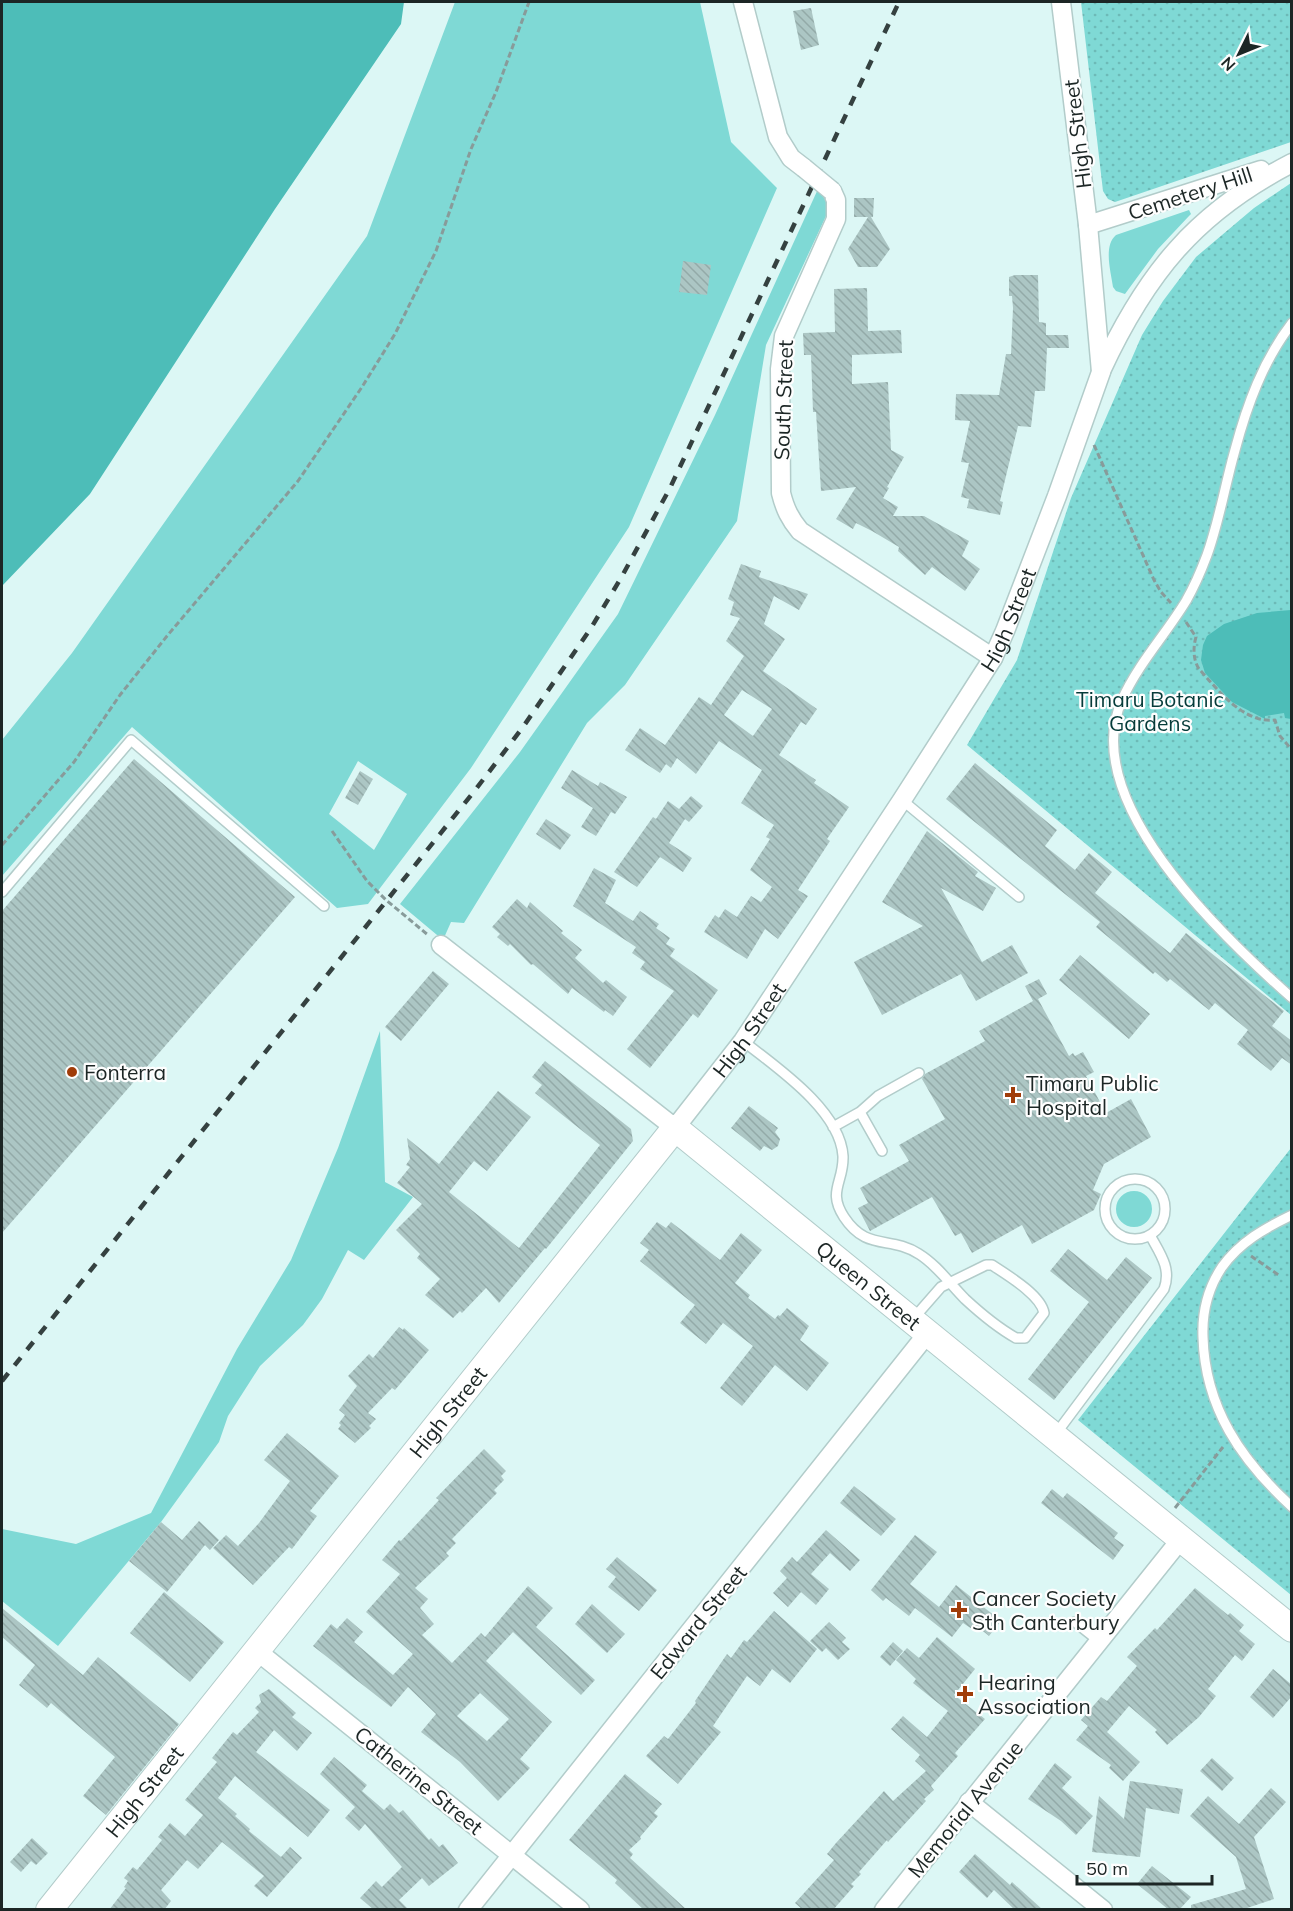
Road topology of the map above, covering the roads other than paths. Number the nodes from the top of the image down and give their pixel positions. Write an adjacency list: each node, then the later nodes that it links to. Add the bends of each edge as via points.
1 (743, 2): 7 (street, South Street, bridge, via 778,137 791,158 832,190 836,200 836,219 788,323 782,348 784,507 800,531)
2 (1061, 2): 4 (street, High Street)
3 (1292, 162): 4 (street, Cemetery Hill); 6 (street, Cemetery Hill, via 1239,192 1174,252 1136,304)
4 (1088, 225): 6 (street, High Street)
5 (1292, 323): 13 (lane, via 1258,380 1196,581 1130,686 1113,735 1117,774 1125,798 1152,844 1217,928)
6 (1101, 372): 7 (street, High Street)
7 (993, 657): 8 (street, High Street)
8 (902, 800): 10 (lane); 14 (street, High Street)
9 (2, 892): 11 (lane, via 131,740)
10 (1019, 897)
11 (324, 906)
12 (441, 945): 18 (street, Queen Street)
13 (1292, 998)
14 (743, 1041): 17 (lane, via 813,1099); 18 (street, High Street)
15 (919, 1073): 16 (lane, via 878,1096)
16 (860, 1112): 17 (lane); 19 (lane)
17 (833, 1127): 22 (lane, via 843,1154 836,1200 855,1231 865,1239 904,1246 921,1255)
18 (675, 1128): 23 (street, Queen Street); 30 (street, High Street)
19 (882, 1151)
20 (1292, 1215): 25 (lane, via 1239,1248 1222,1267 1204,1310 1203,1329 1205,1368 1220,1414 1256,1471)
21 (1150, 1235): 21 (lane, via 1131,1239 1108,1223 1108,1196 1122,1182 1142,1180 1159,1191 1163,1220); 24 (lane, via 1166,1264 1164,1288)
22 (950, 1282): 22 (lane, via 992,1264 1036,1298 1044,1313 1025,1338 1016,1338 966,1300); 23 (lane, via 933,1294)
23 (920, 1328): 24 (street, Queen Street); 32 (street, Edward Street)
24 (1054, 1437): 26 (street, Queen Street)
25 (1292, 1507)
26 (1171, 1532): 28 (street, Queen Street); 29 (street, Memorial Avenue)
27 (1076, 1622): 29 (lane)
28 (1292, 1629)
29 (1099, 1641): 31 (street, Memorial Avenue)
30 (257, 1651): 32 (street, Catherine Street); 33 (street, High Street)
31 (969, 1802): 36 (street, Memorial Avenue); 37 (street)
32 (512, 1855): 34 (street, Edward Street); 35 (street, Catherine Street)
33 (49, 1910)
34 (468, 1910)
35 (580, 1910)
36 (884, 1910)
37 (1103, 1910)

